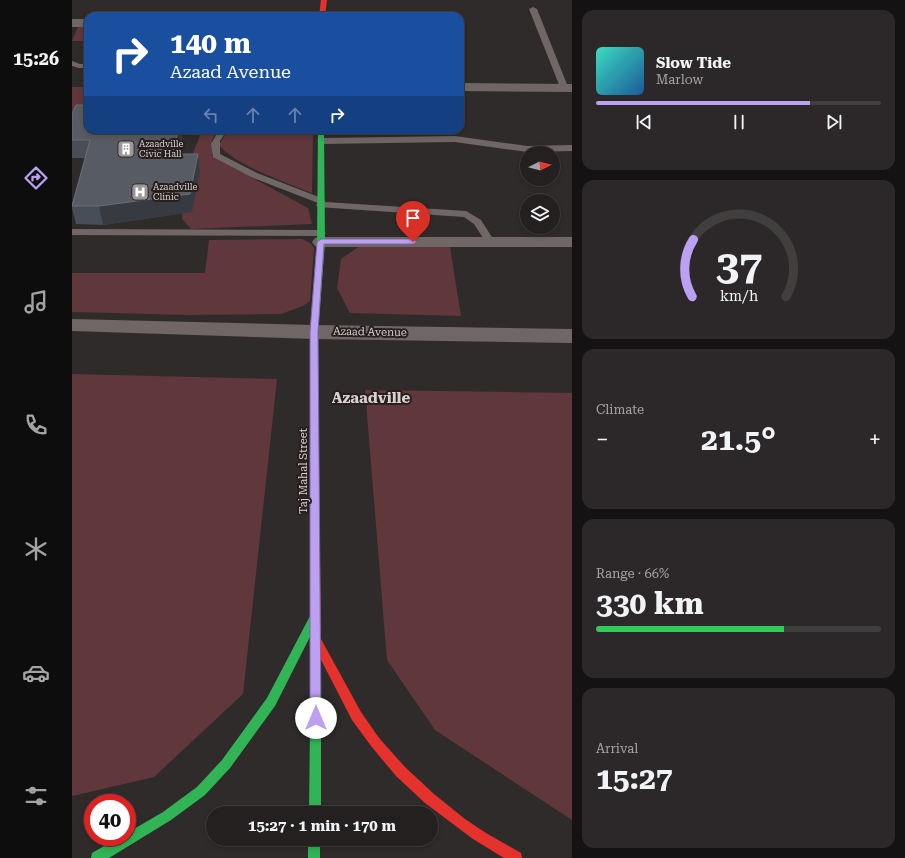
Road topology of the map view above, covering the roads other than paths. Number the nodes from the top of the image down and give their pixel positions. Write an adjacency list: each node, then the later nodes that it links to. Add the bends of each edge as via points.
1 (324, 0): 3 (street)
2 (533, 8): 9 (lane)
3 (322, 12)
4 (72, 23): 5 (street)
5 (84, 23)
6 (72, 63): 7 (lane)
7 (84, 66)
8 (464, 87): 9 (street)
9 (568, 88)
10 (220, 134): 14 (lane, via 214,146 216,155 262,180)
11 (321, 134): 12 (street, Taj Mahal Street)
12 (321, 141): 13 (lane, via 455,139 528,149); 14 (street, Taj Mahal Street)
13 (572, 148)
14 (321, 203): 16 (street, Taj Mahal Street); 17 (lane, via 466,214 478,222)
15 (72, 232): 16 (lane)
16 (321, 237): 17 (street); 20 (street, Taj Mahal Street)
17 (490, 242): 18 (street)
18 (572, 242)
19 (72, 324): 20 (street, Azaad Avenue)
20 (314, 332): 21 (street, Azaad Avenue); 22 (street, Taj Mahal Street)
21 (572, 336)
22 (316, 614): 23 (street, Taj Mahal Street); 26 (street, via 271,702 226,764 201,791 167,816)
23 (316, 638): 24 (street, Taj Mahal Street); 28 (street, via 342,692 364,727 400,772 477,835)
24 (315, 806)
25 (314, 846): 27 (street)
26 (97, 858)
27 (314, 858)
28 (516, 858)

